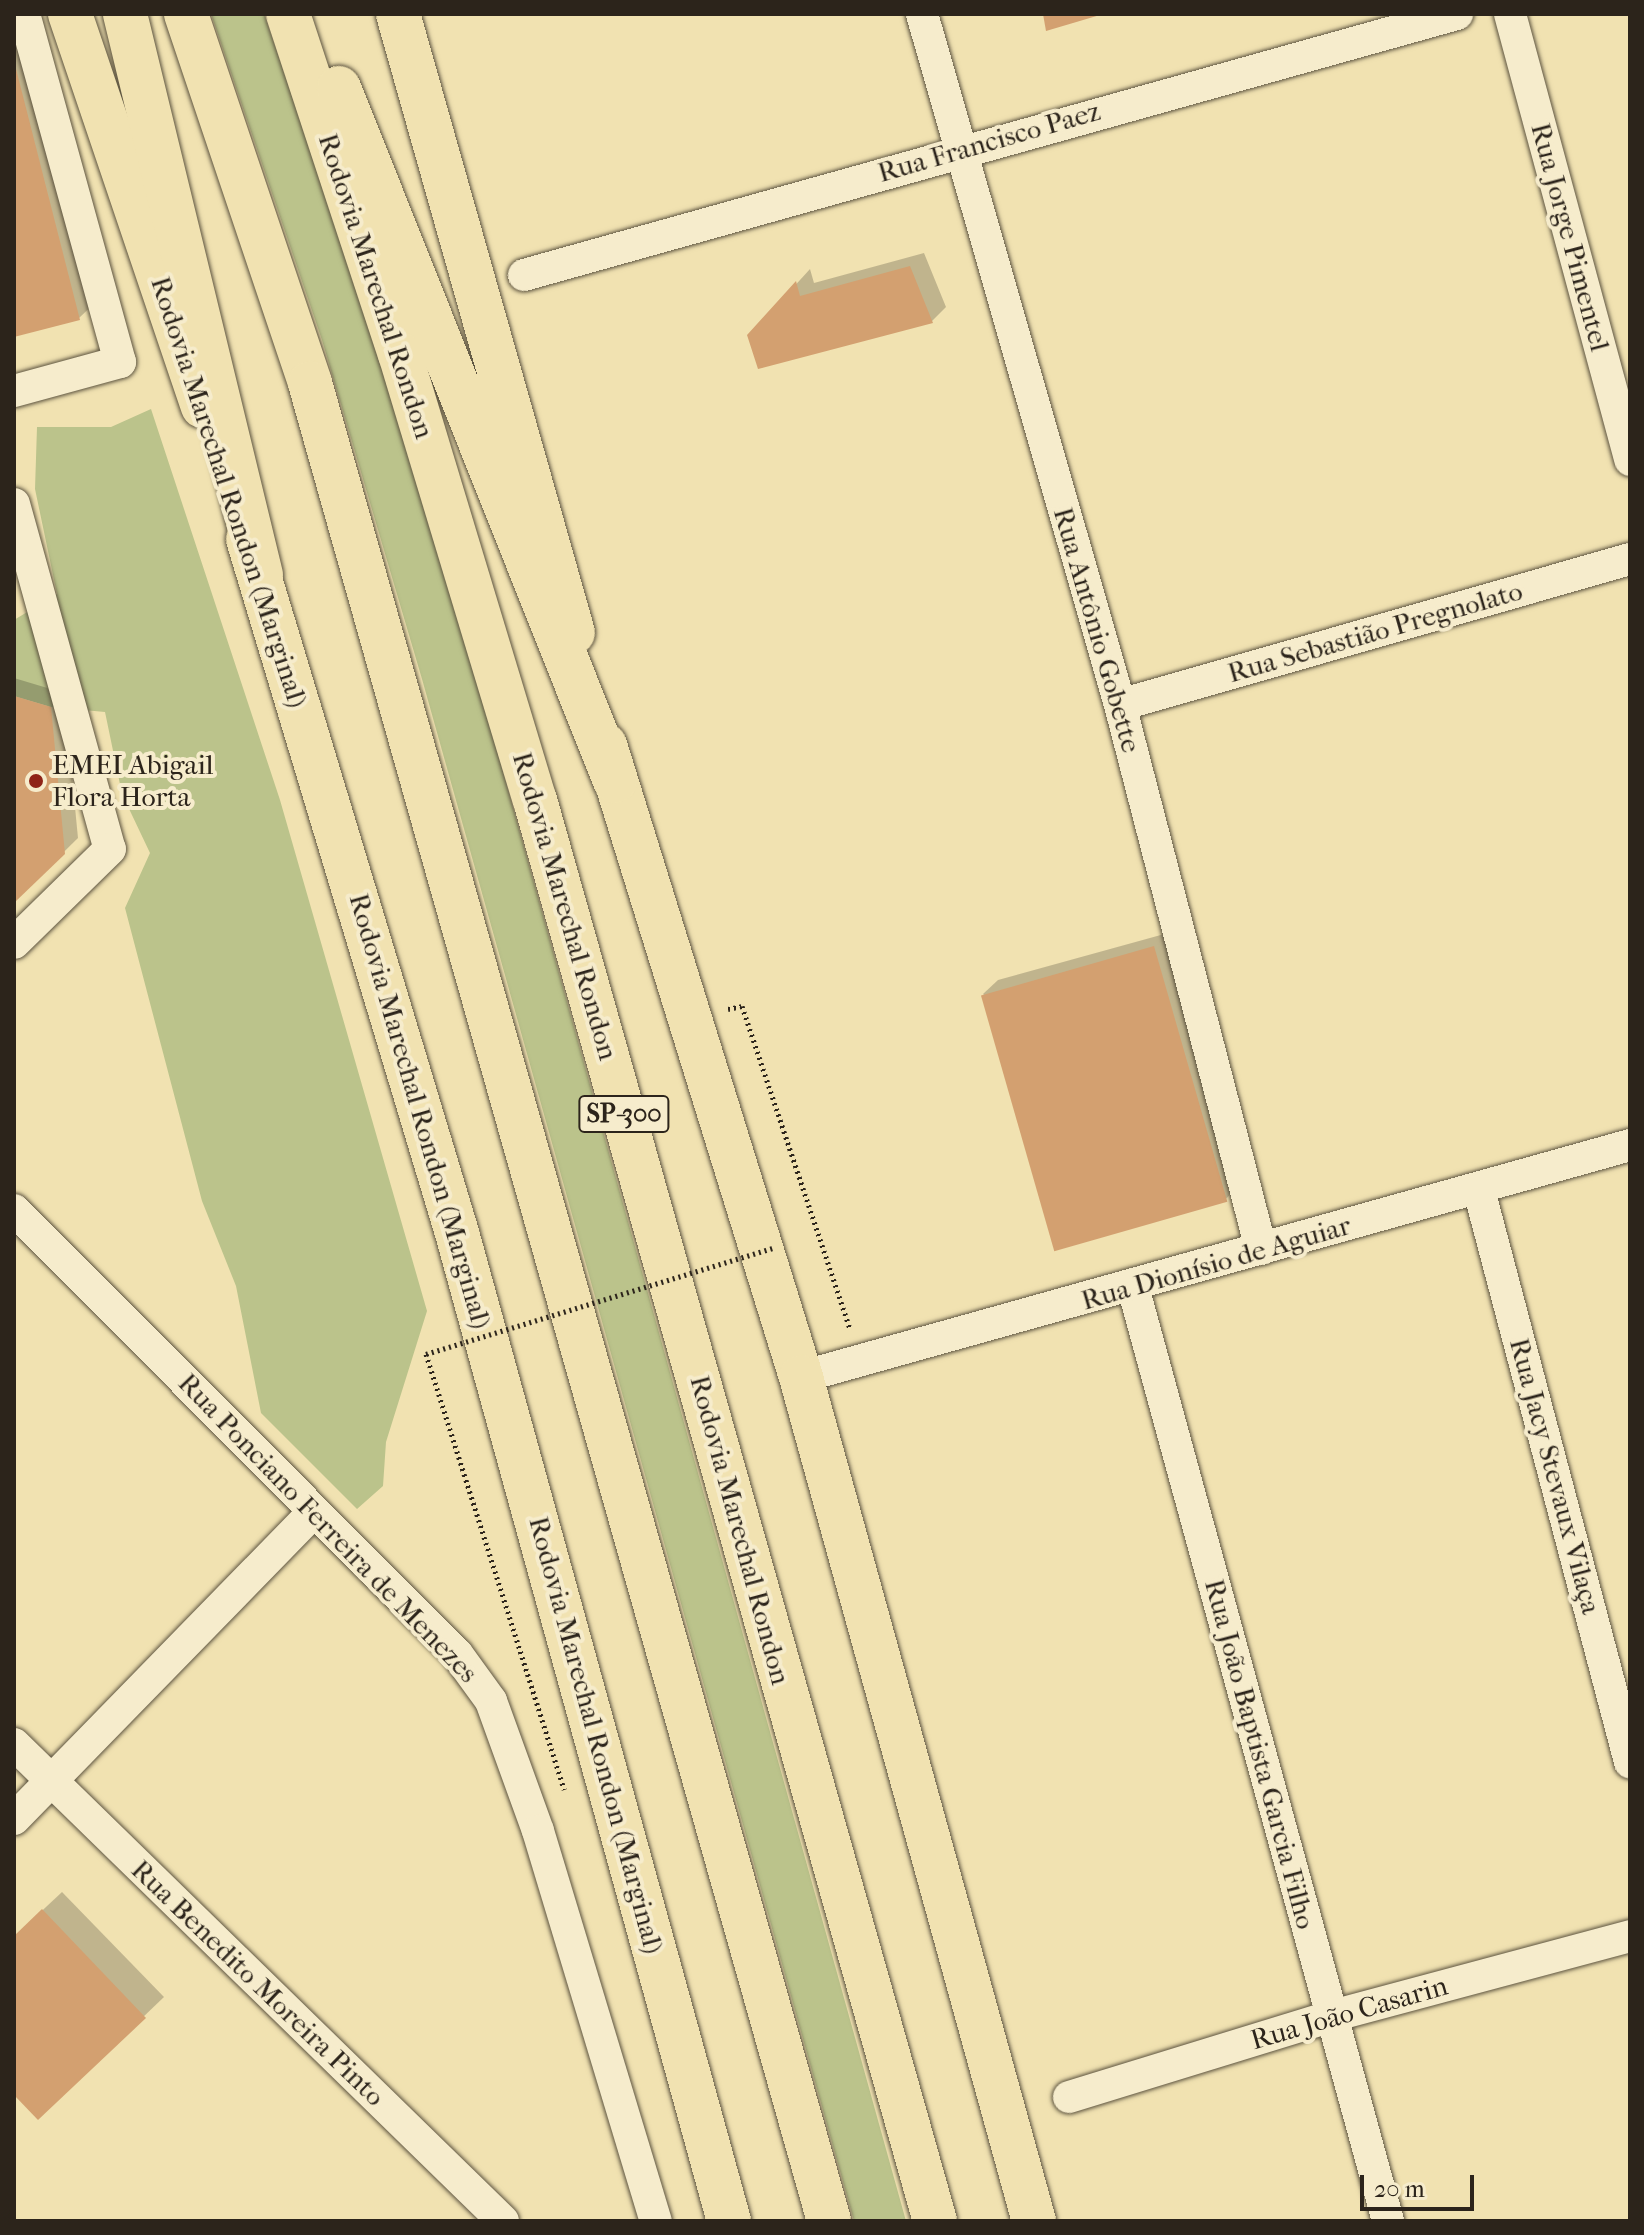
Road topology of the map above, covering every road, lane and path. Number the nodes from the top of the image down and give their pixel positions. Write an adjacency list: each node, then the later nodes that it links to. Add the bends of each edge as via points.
1 (24, 14): 13 (street, via 120,362)
2 (70, 14): 17 (highway, Rodovia Marechal Rondon (Marginal))
3 (125, 14): 17 (highway)
4 (186, 14): 42 (highway, via 310,383)
5 (288, 14): 43 (highway, Rodovia Marechal Rondon / SP-300, via 400,354 535,800)
6 (306, 14): 19 (highway, via 376,172)
7 (398, 14): 19 (highway)
8 (922, 14): 11 (street, Rua Antônio Gobette)
9 (1457, 14): 11 (street, Rua Francisco Paez)
10 (1510, 14): 14 (street, Rua Jorge Pimentel)
11 (959, 149): 12 (street, Rua Francisco Paez); 18 (street, Rua Antônio Gobette)
12 (524, 275)
13 (14, 391)
14 (1630, 460)
15 (14, 504): 20 (street, via 110,849)
16 (1630, 559): 18 (street, Rua Sebastião Pregnolato)
17 (261, 575): 41 (highway, Rodovia Marechal Rondon (Marginal), via 457,1233)
18 (1120, 705): 26 (street, Rua Antônio Gobette)
19 (615, 781): 29 (highway)
20 (14, 943)
21 (1630, 1145): 22 (street, Rua Dionísio de Aguiar)
22 (1479, 1190): 26 (street, Rua Dionísio de Aguiar); 32 (street, Rua Jacy Stevaux Vilaça)
23 (14, 1210): 30 (street, Rua Ponciano Ferreira de Menezes, via 233,1425)
24 (811, 1218): 28 (path)
25 (776, 1247): 34 (path, bridge, via 426,1354)
26 (1261, 1249): 27 (street, Rua Dionísio de Aguiar)
27 (1133, 1287): 28 (street, Rua Dionísio de Aguiar); 37 (street, Rua João Baptista Garcia Filho)
28 (861, 1361): 29 (street, Rua Dionísio de Aguiar)
29 (801, 1377): 44 (highway)
30 (313, 1513): 33 (street); 40 (street, Rua Ponciano Ferreira de Menezes, via 457,1654 491,1701 538,1831)
31 (14, 1744): 33 (street, Rua Benedito Moreira Pinto)
32 (1630, 1762)
33 (51, 1782): 35 (street); 39 (street, Rua Benedito Moreira Pinto)
34 (568, 1802)
35 (14, 1819)
36 (1630, 1936): 37 (street, Rua João Casarin)
37 (1332, 2016): 38 (street, Rua João Casarin); 45 (street, Rua João Baptista Garcia Filho)
38 (1069, 2097)
39 (503, 2221)
40 (656, 2221)
41 (729, 2221)
42 (829, 2221)
43 (935, 2221)
44 (1034, 2221)
45 (1388, 2221)

